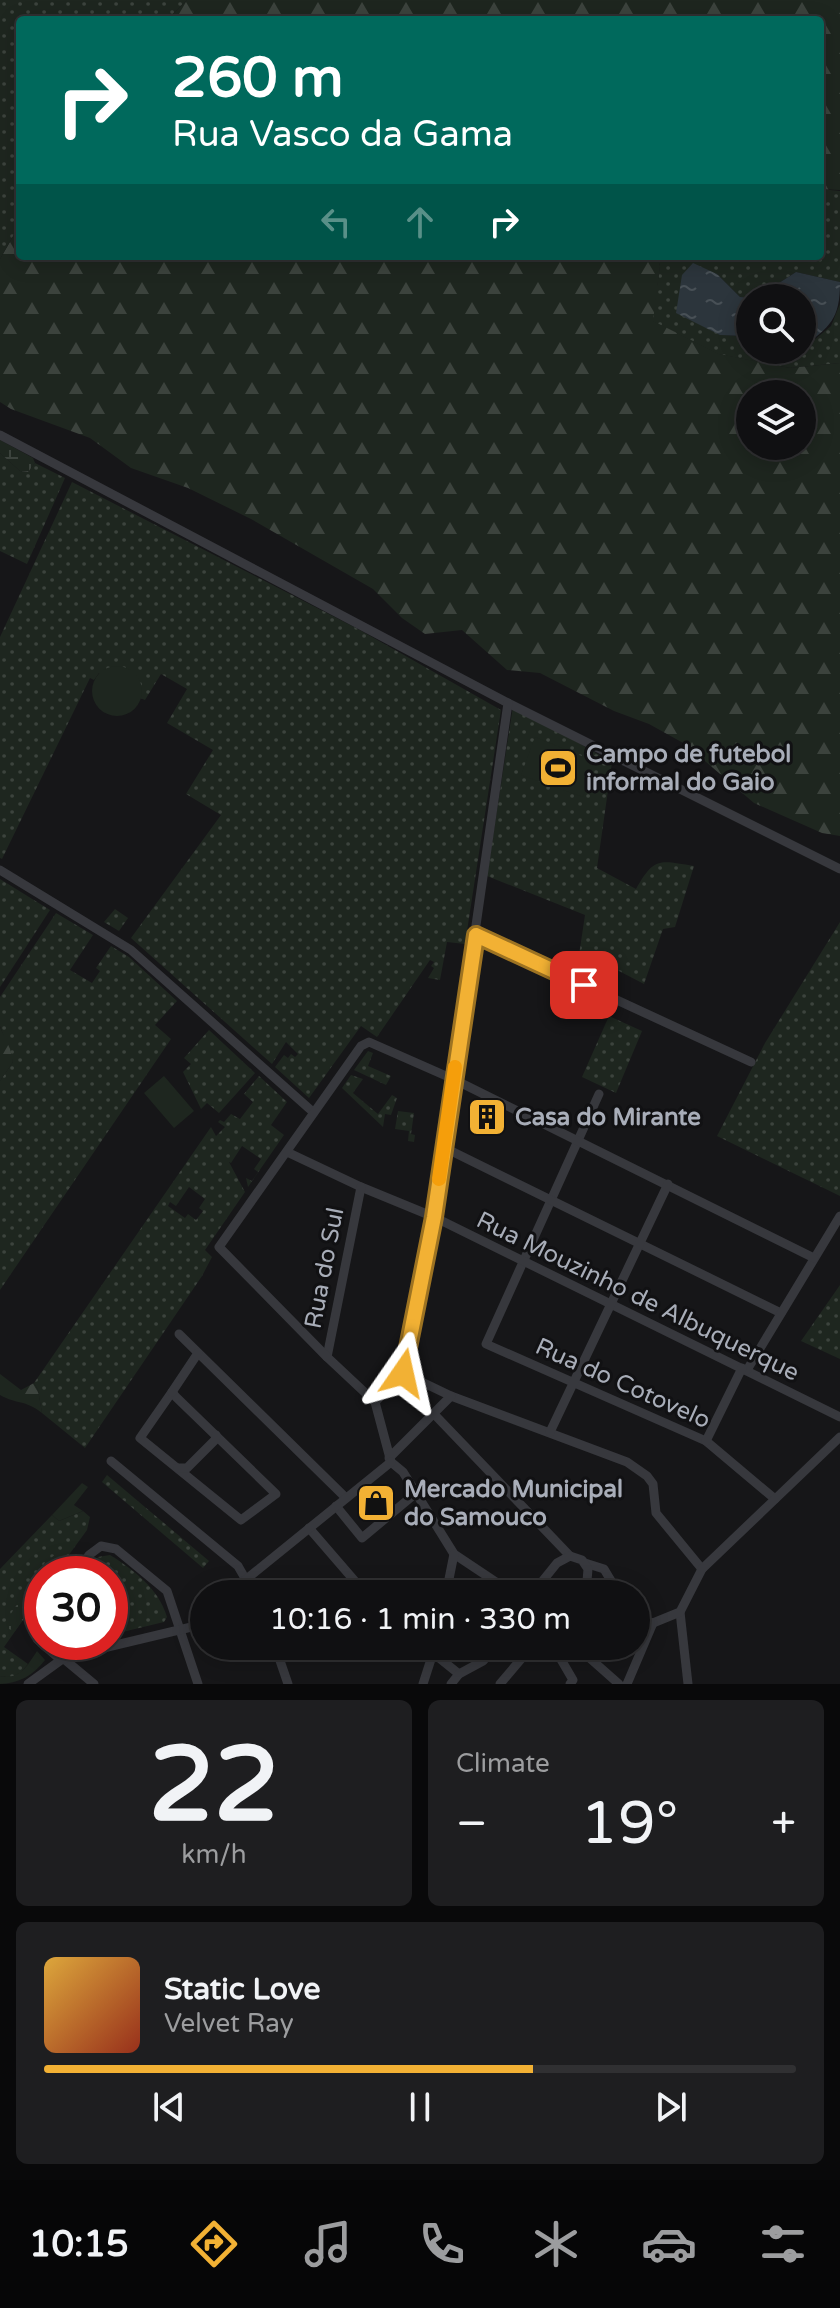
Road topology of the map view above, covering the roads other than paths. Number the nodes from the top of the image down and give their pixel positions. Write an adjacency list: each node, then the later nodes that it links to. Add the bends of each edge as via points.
1 (0, 435): 2 (street)
2 (508, 703): 3 (street); 5 (street)
3 (840, 869)
4 (0, 870): 9 (street, via 131,950)
5 (476, 935): 6 (street); 7 (street)
6 (751, 1062)
7 (453, 1079): 9 (street, via 369,1042); 10 (street); 11 (street)
8 (599, 1094): 10 (street)
9 (313, 1112): 12 (street)
10 (577, 1141): 13 (street); 15 (street)
11 (443, 1147): 15 (street); 17 (street)
12 (287, 1152): 14 (street, Rua Mouzinho de Albuquerque); 25 (street, via 219,1247)
13 (668, 1184): 18 (street); 19 (street)
14 (361, 1187): 17 (street, Rua Mouzinho de Albuquerque); 25 (street, Rua do Sul)
15 (552, 1199): 18 (street); 20 (street)
16 (840, 1216): 19 (street)
17 (434, 1217): 20 (street, Rua Mouzinho de Albuquerque); 27 (street)
18 (638, 1243): 21 (street); 22 (street)
19 (814, 1258): 22 (street)
20 (523, 1262): 21 (street, Rua Mouzinho de Albuquerque); 28 (street, Rua do Cotovelo, via 486,1344)
21 (610, 1303): 26 (street, Rua Mouzinho de Albuquerque); 28 (street)
22 (781, 1313): 26 (street)
23 (179, 1334): 24 (street)
24 (198, 1353): 29 (street); 42 (street)
25 (327, 1357): 31 (street)
26 (744, 1369): 33 (street, Rua Mouzinho de Albuquerque); 37 (street)
27 (403, 1373): 30 (street); 31 (street)
28 (572, 1382): 34 (street); 37 (street, Rua do Cotovelo)
29 (172, 1392): 35 (street); 40 (street, via 140,1438)
30 (451, 1396): 32 (street); 34 (street)
31 (375, 1402): 38 (street)
32 (434, 1414): 38 (street); 49 (street)
33 (840, 1417)
34 (550, 1432): 52 (street, via 627,1462 647,1476 656,1513)
35 (216, 1435): 40 (street, via 187,1468); 40 (street, via 276,1494 241,1520)
36 (840, 1437): 43 (street)
37 (706, 1441): 43 (street, Rua do Cotovelo)
38 (390, 1460): 41 (street); 42 (street)
39 (111, 1461): 53 (street, via 238,1566)
40 (178, 1468)
41 (416, 1493): 44 (street, via 362,1538); 46 (street)
42 (346, 1498): 44 (street)
43 (775, 1499): 52 (street)
44 (336, 1506): 45 (street)
45 (309, 1528): 53 (street); 54 (street)
46 (454, 1554): 55 (street); 56 (street)
47 (88, 1556): 48 (street, via 101,1546)
48 (124, 1556)
49 (570, 1556): 51 (street); 57 (street)
50 (128, 1559): 65 (street, via 167,1591)
51 (585, 1563): 58 (street); 59 (street, via 604,1569)
52 (702, 1569): 60 (street)
53 (246, 1579)
54 (354, 1580)
55 (449, 1580)
56 (493, 1580)
57 (543, 1580)
58 (587, 1580)
59 (611, 1580)
60 (680, 1612): 62 (street); 86 (street)
61 (650, 1622): 62 (street)
62 (653, 1623): 85 (street)
63 (190, 1625): 65 (street)
64 (190, 1628): 65 (street)
65 (184, 1629): 66 (street); 78 (street)
66 (128, 1643)
67 (62, 1660): 76 (street); 77 (street)
68 (280, 1660): 79 (street)
69 (428, 1660): 80 (street)
70 (444, 1660): 75 (street)
71 (483, 1660): 75 (street)
72 (520, 1660): 82 (street)
73 (561, 1660): 83 (street, via 573,1680)
74 (592, 1660): 84 (street)
75 (459, 1674): 81 (street)
76 (28, 1684)
77 (94, 1684)
78 (198, 1684)
79 (288, 1684)
80 (423, 1684)
81 (451, 1684)
82 (500, 1684)
83 (570, 1684)
84 (619, 1684)
85 (627, 1684)
86 (688, 1684)

